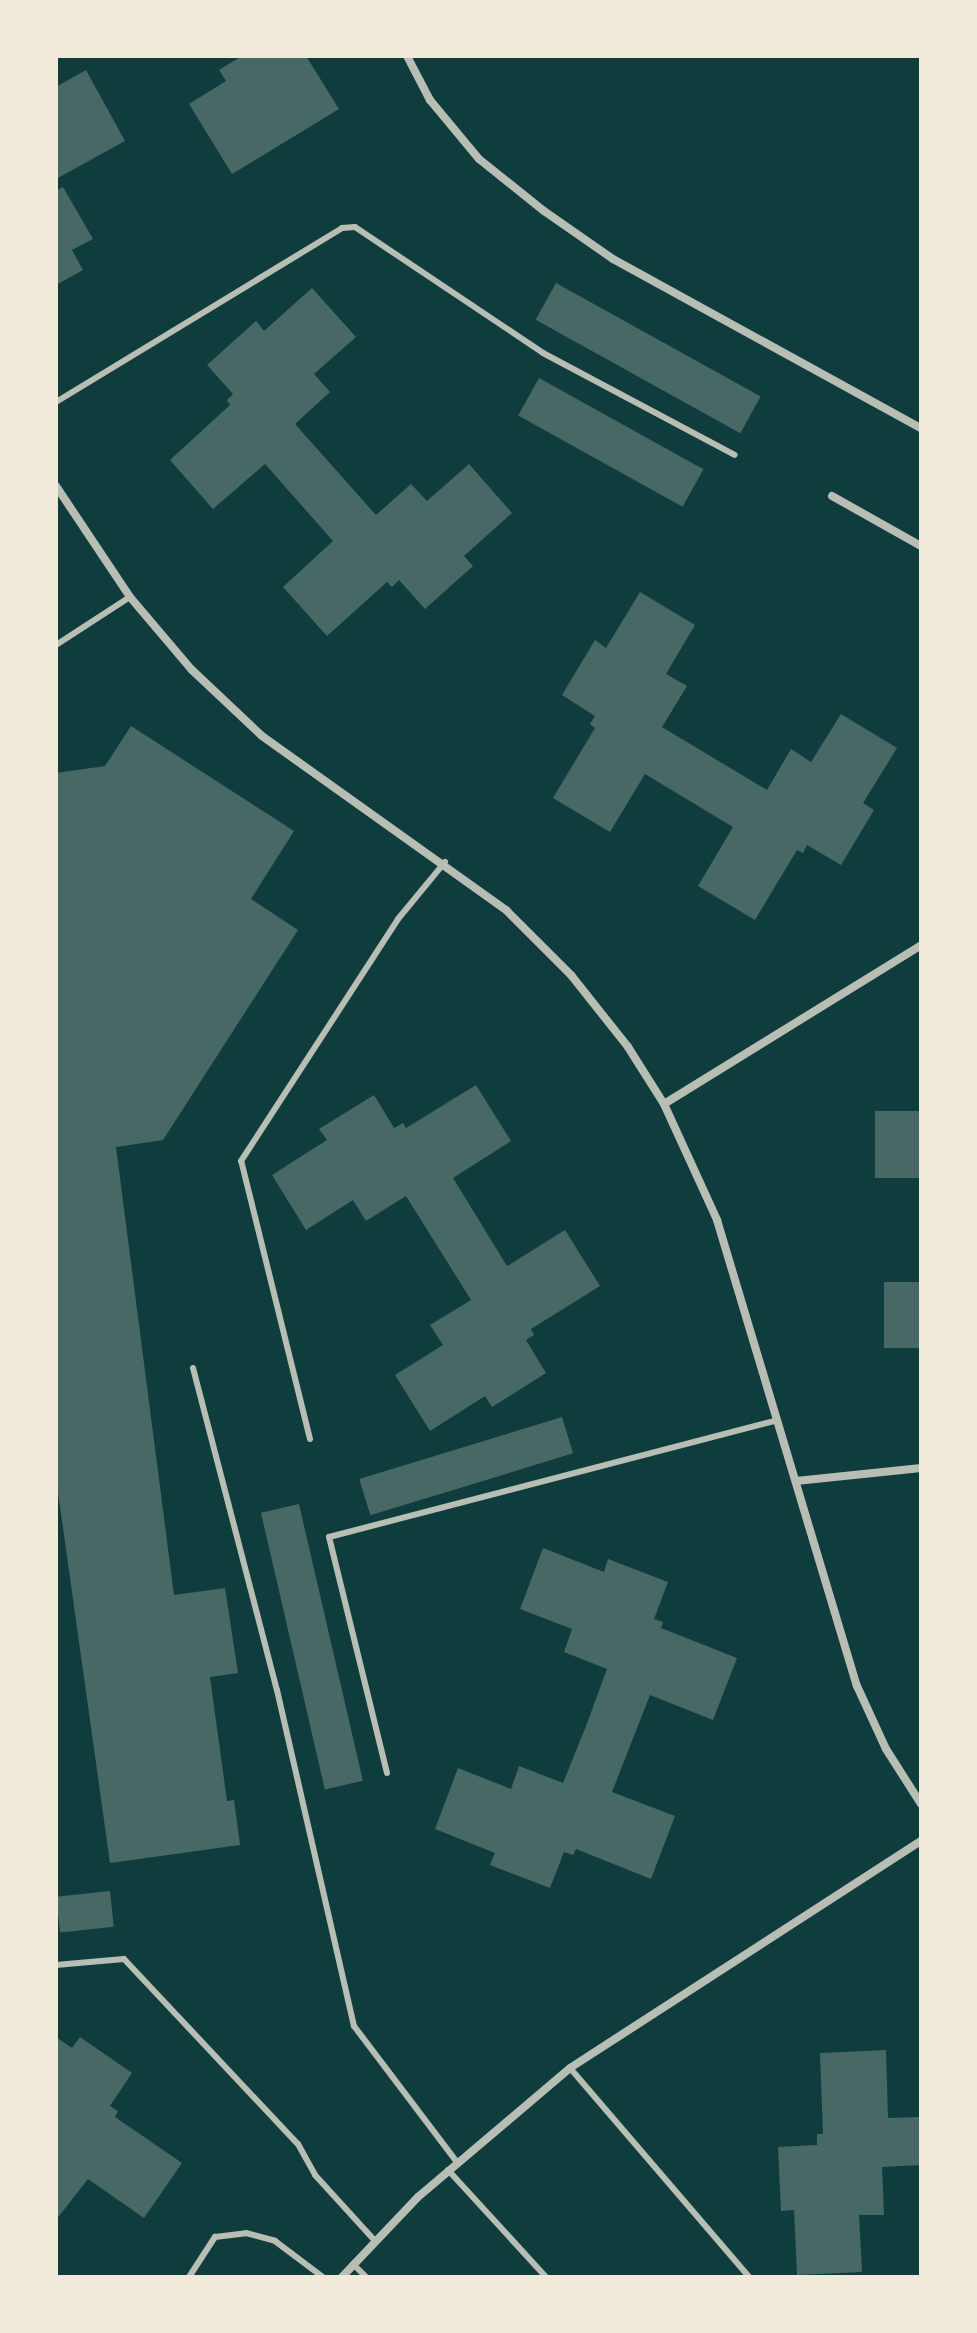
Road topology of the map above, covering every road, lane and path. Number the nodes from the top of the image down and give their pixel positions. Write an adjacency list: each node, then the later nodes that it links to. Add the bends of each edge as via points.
1 (407, 56): 3 (street, via 430,100 479,159 544,211 613,259)
2 (56, 402): 4 (lane, via 342,228 355,227 543,353)
3 (921, 428)
4 (735, 455)
5 (56, 486): 8 (street)
6 (832, 496): 7 (street)
7 (921, 546)
8 (130, 597): 9 (lane); 10 (street, via 192,670 262,736 339,794)
9 (56, 645)
10 (445, 862): 12 (street, via 507,911 571,975 628,1047); 15 (lane, via 398,919 241,1161)
11 (921, 945): 12 (street)
12 (664, 1104): 14 (street, via 717,1220)
13 (193, 1368): 23 (lane, via 277,1690 354,2026)
14 (777, 1420): 17 (street); 18 (lane, via 329,1537)
15 (310, 1439)
16 (921, 1468): 17 (street)
17 (796, 1481): 19 (street, via 857,1686 886,1749)
18 (387, 1773)
19 (921, 1804)
20 (921, 1841): 22 (street)
21 (56, 1965): 25 (lane, via 124,1959 298,2144 315,2175)
22 (570, 2068): 23 (street); 32 (lane)
23 (457, 2162): 24 (street)
24 (448, 2170): 25 (street); 31 (lane)
25 (375, 2241): 26 (street)
26 (353, 2264): 29 (street); 30 (lane)
27 (189, 2277): 28 (lane, via 215,2237 246,2233 275,2241)
28 (323, 2277)
29 (342, 2277)
30 (366, 2277)
31 (546, 2277)
32 (749, 2277)

